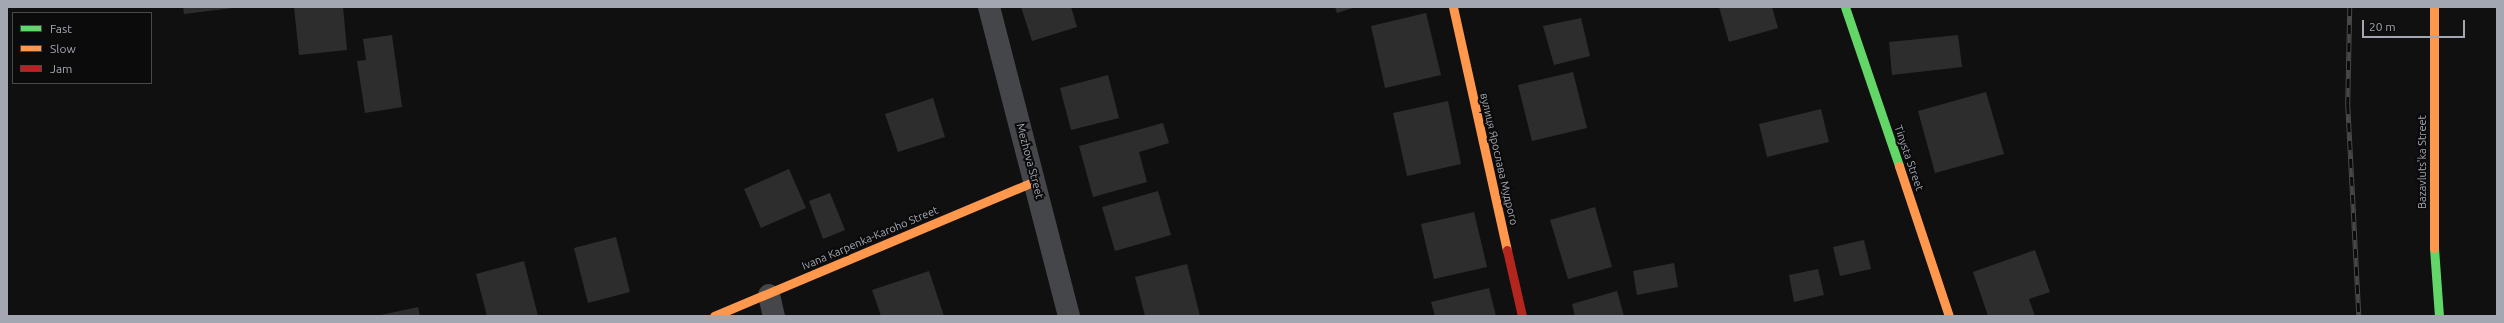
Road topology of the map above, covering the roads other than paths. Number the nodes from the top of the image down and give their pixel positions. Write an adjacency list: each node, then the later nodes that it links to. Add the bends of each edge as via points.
1 (989, 7): 5 (street, Mezhova Street)
2 (1453, 7): 10 (street, вулиця Ярослава Мудрого)
3 (1845, 7): 11 (street, Tinysta Street)
4 (2434, 7): 12 (street, Bazavluts'ka Street, via 2434,241)
5 (1035, 181): 6 (street, Ivana Karpenka-Karoho Street); 9 (street, Mezhova Street)
6 (768, 295): 7 (street, Ivana Karpenka-Karoho Street); 8 (street)
7 (714, 316)
8 (774, 316)
9 (1069, 316)
10 (1522, 316)
11 (1949, 316)
12 (2439, 316)

